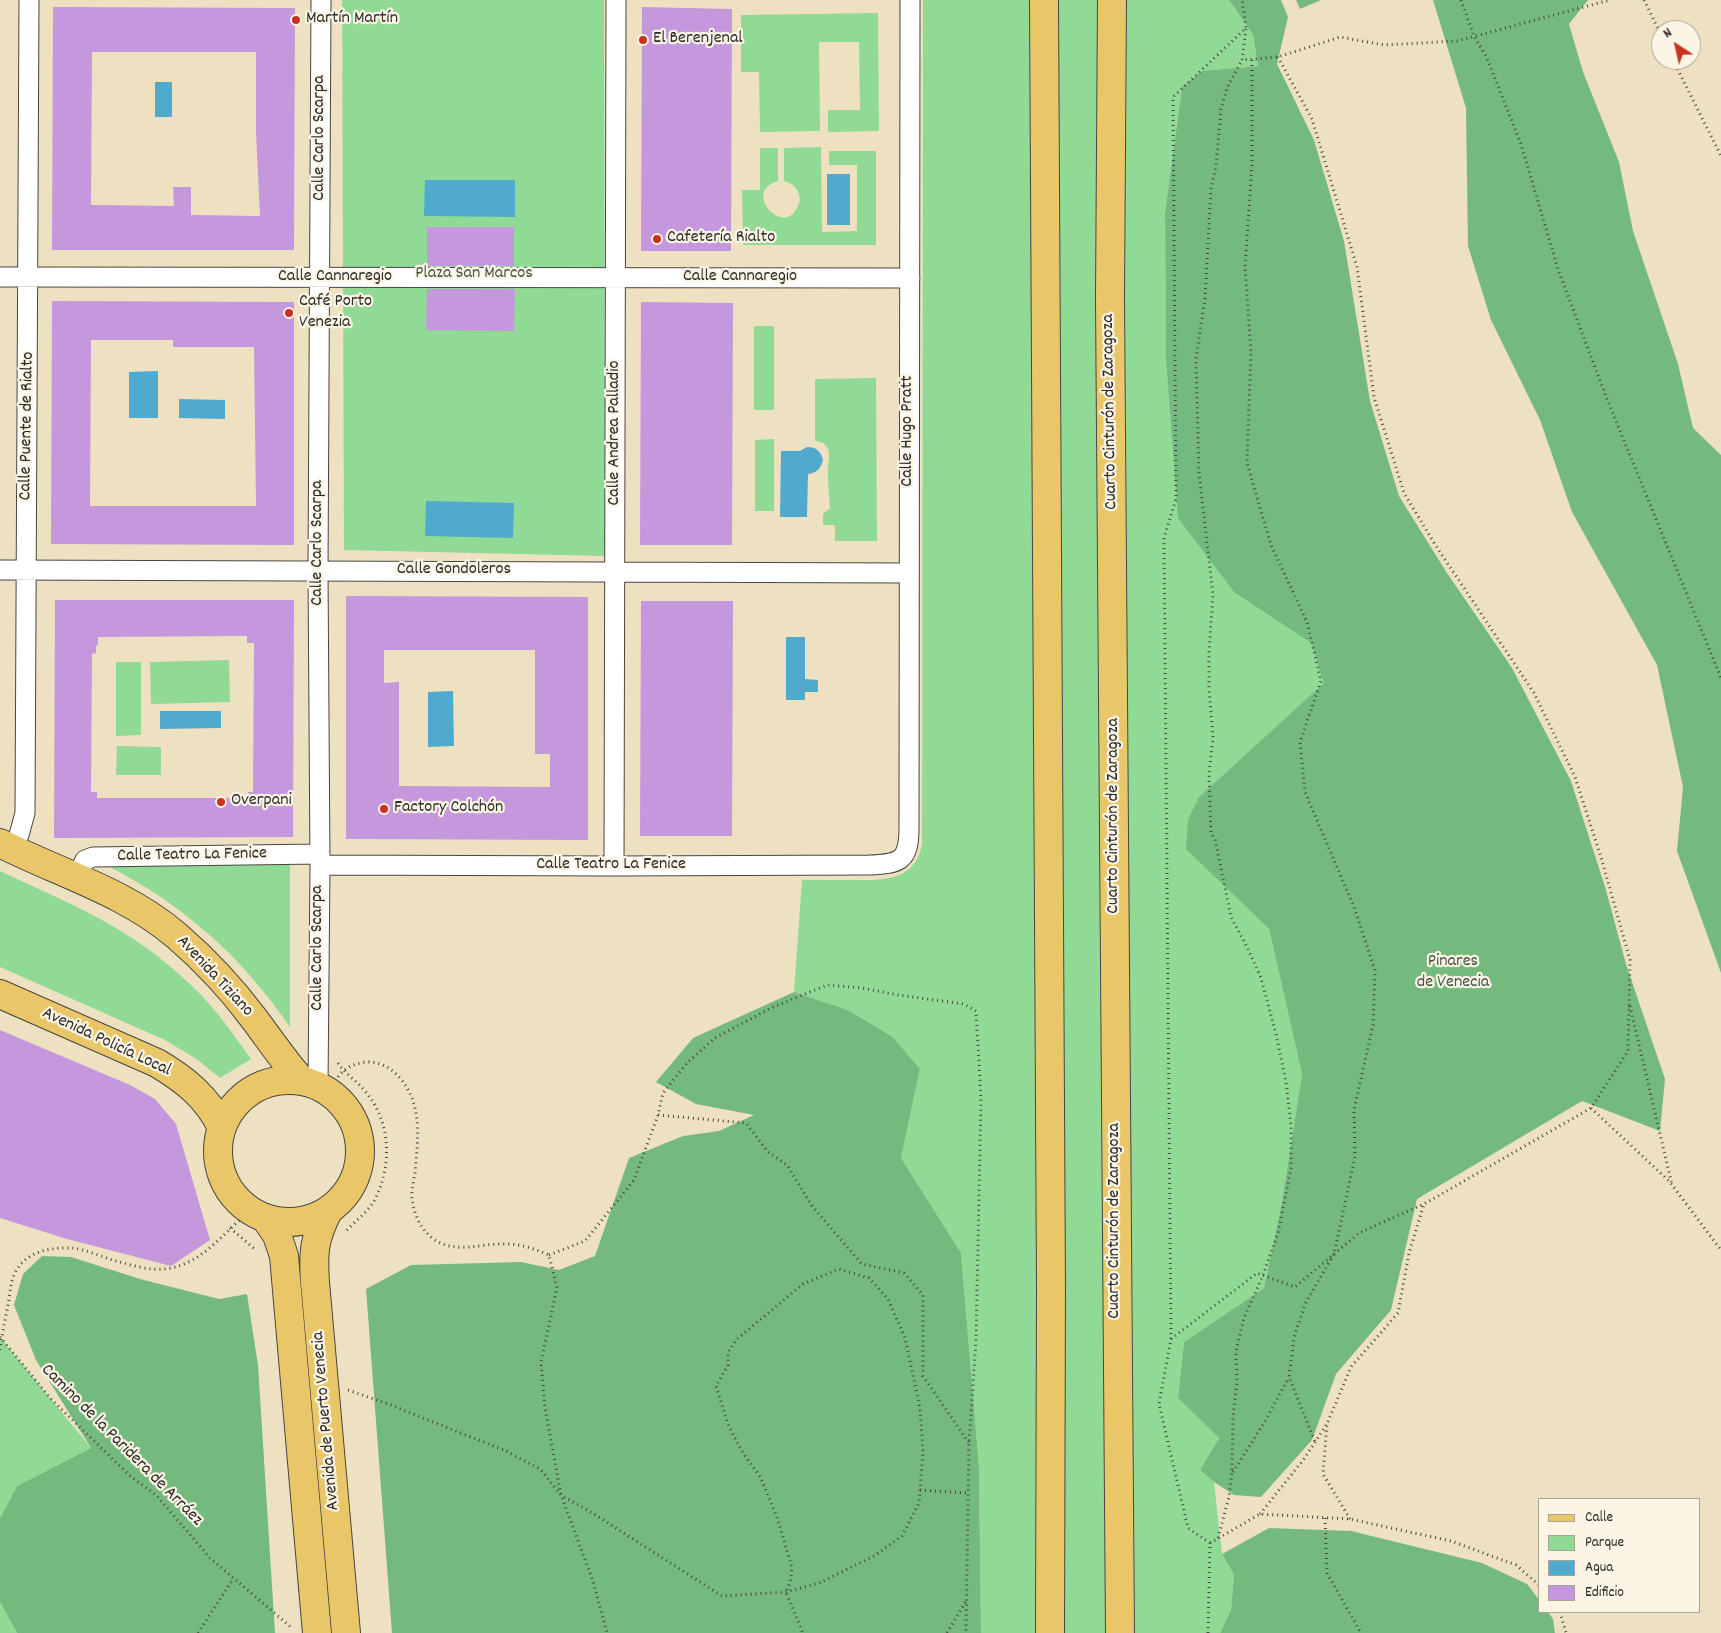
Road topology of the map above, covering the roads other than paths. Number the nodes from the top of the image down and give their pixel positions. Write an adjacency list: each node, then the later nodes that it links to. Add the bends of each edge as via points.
1 (29, 0): 8 (street, Calle Puente de Rialto)
2 (321, 0): 10 (street, Calle Carlo Scarpa)
3 (616, 0): 9 (street, Calle Andrea Palladio)
4 (910, 0): 11 (street, Calle Hugo Pratt)
5 (1044, 0): 29 (main road)
6 (1112, 0): 30 (main road, Cuarto Cinturón de Zaragoza, via 1110,298)
7 (0, 277): 8 (street, Calle Cannaregio)
8 (30, 277): 10 (street, Calle Cannaregio); 13 (street, Calle Puente de Rialto)
9 (616, 277): 10 (street, Calle Cannaregio); 11 (street, Calle Cannaregio); 15 (street, Calle Andrea Palladio)
10 (320, 278): 14 (street, Calle Carlo Scarpa)
11 (910, 278): 16 (street, Calle Hugo Pratt)
12 (0, 570): 13 (street, Calle Gondoleros)
13 (26, 571): 14 (street, Calle Gondoleros); 17 (street, Calle Puente de Rialto, via 25,813 19,835)
14 (318, 571): 15 (street, Calle Gondoleros); 18 (street, Calle Carlo Scarpa)
15 (615, 572): 16 (street, Calle Gondoleros); 20 (street, Calle Andrea Palladio)
16 (908, 573): 19 (street, Calle Hugo Pratt, via 909,847)
17 (6, 846): 21 (main road, Avenida Tiziano)
18 (320, 859): 20 (street, Calle Teatro La Fenice); 21 (street, Calle Teatro La Fenice, via 93,857 85,860); 23 (street, Calle Carlo Scarpa)
19 (900, 859): 20 (street, Calle Teatro La Fenice, via 891,864 875,865)
20 (614, 866)
21 (76, 878): 23 (main road, Avenida Tiziano, via 133,904 176,935 232,990 281,1057)
22 (0, 994): 24 (main road, Avenida Policía Local, via 157,1063 204,1098)
23 (323, 1082): 24 (main road, via 286,1080 266,1084 247,1093); 25 (main road, via 352,1117 359,1133 361,1150 353,1184 343,1199)
24 (221, 1126): 26 (main road, via 218,1164 224,1182)
25 (328, 1212): 26 (main road, via 311,1220 290,1223); 28 (main road, Avenida de Puerto Venecia, via 315,1244 315,1282)
26 (249, 1220): 27 (main road, Avenida de Puerto Venecia, via 277,1235 284,1256)
27 (305, 1631)
28 (346, 1633)
29 (1050, 1633)
30 (1120, 1633)

